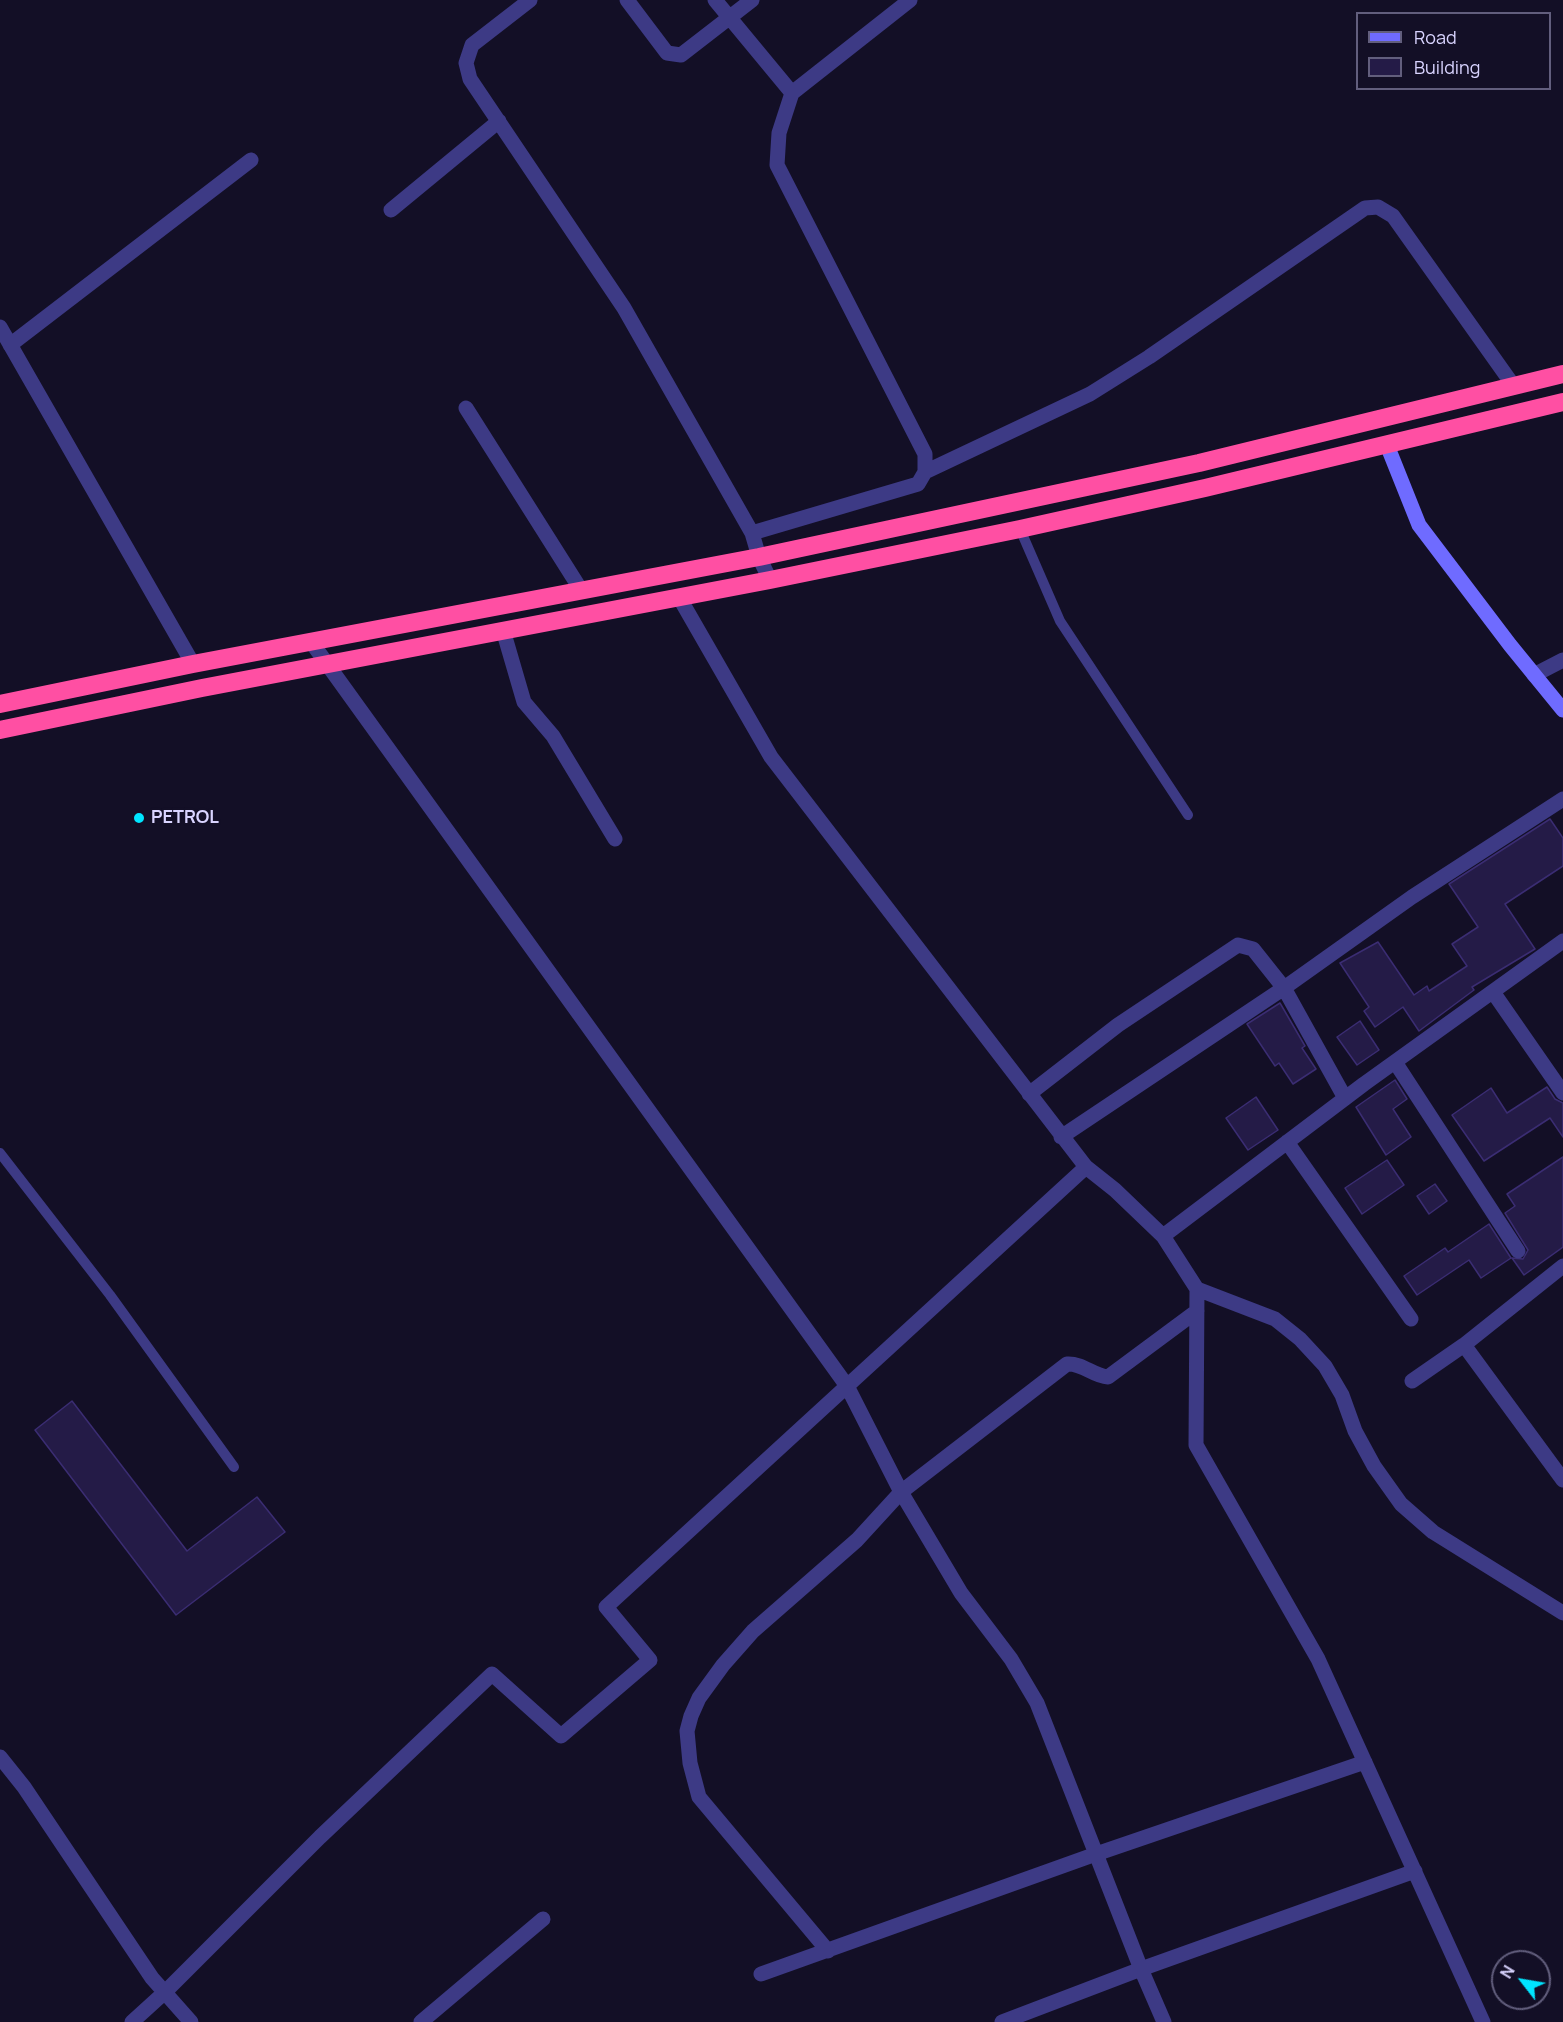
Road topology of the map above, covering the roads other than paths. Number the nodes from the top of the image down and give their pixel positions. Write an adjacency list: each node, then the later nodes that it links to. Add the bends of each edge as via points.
1 (627, 0): 6 (street, via 673,56 681,55)
2 (715, 0): 6 (street)
3 (752, 0): 6 (street)
4 (910, 0): 7 (street)
5 (523, 2): 8 (street, via 472,45 466,63 470,79)
6 (729, 18): 7 (street)
7 (792, 93): 20 (street, via 779,133 777,165 925,454)
8 (499, 121): 10 (street); 22 (street, via 624,308)
9 (251, 160): 12 (street)
10 (391, 210)
11 (0, 327): 12 (street)
12 (10, 345): 30 (street)
13 (1563, 374): 14 (highway)
14 (1513, 385): 17 (highway); 20 (street, via 1393,216 1378,207 1365,208 1090,394)
15 (1563, 402): 18 (highway)
16 (466, 408): 25 (street)
17 (1334, 430): 19 (highway); 23 (highway)
18 (1387, 445): 19 (highway); 32 (street, via 1419,525)
19 (1341, 456): 21 (highway)
20 (925, 472): 22 (street, via 918,484)
21 (1020, 529): 24 (highway); 37 (lane, via 1060,621)
22 (752, 533): 23 (street)
23 (759, 558): 24 (street); 25 (highway)
24 (770, 580): 26 (highway)
25 (581, 590): 28 (highway)
26 (679, 597): 27 (highway); 44 (street, via 771,757)
27 (503, 630): 31 (highway); 38 (street, via 524,702 553,736)
28 (312, 644): 30 (highway); 31 (street)
29 (1563, 660): 32 (street)
30 (193, 664): 33 (highway)
31 (326, 664): 35 (highway); 58 (street)
32 (1534, 675): 34 (street)
33 (0, 704)
34 (1563, 710)
35 (0, 730)
36 (1563, 799): 40 (street, via 1412,897)
37 (1188, 815)
38 (615, 839)
39 (1563, 941): 41 (street)
40 (1284, 988): 44 (street, via 1253,949 1238,945 1118,1025); 45 (street); 46 (street)
41 (1493, 992): 42 (street); 43 (street)
42 (1395, 1062): 45 (street); 51 (street)
43 (1563, 1093)
44 (1029, 1094): 46 (street)
45 (1345, 1098): 47 (street)
46 (1061, 1137): 49 (street)
47 (1287, 1142): 50 (street); 55 (street)
48 (0, 1153): 59 (lane, via 110,1295)
49 (1086, 1167): 50 (street); 58 (street)
50 (1163, 1236): 53 (street)
51 (1518, 1251)
52 (1563, 1266): 56 (street)
53 (1197, 1289): 54 (street); 62 (street, via 1275,1319 1300,1339 1325,1366 1374,1466 1401,1504 1433,1532)
54 (1197, 1311): 61 (street, via 1108,1377 1078,1364 1067,1364); 64 (street, via 1196,1445 1318,1659)
55 (1411, 1319)
56 (1464, 1346): 57 (street); 60 (street)
57 (1412, 1381)
58 (847, 1386): 61 (street); 71 (street, via 606,1607 650,1660 561,1736 492,1674 320,1837)
59 (234, 1467)
60 (1563, 1480)
61 (901, 1492): 65 (street, via 961,1593 1011,1659 1037,1703); 68 (street, via 857,1540 745,1639 699,1698 687,1731 699,1797)
62 (1563, 1613)
63 (0, 1757): 71 (street)
64 (1365, 1762): 65 (street); 66 (street)
65 (1096, 1854): 68 (street); 69 (street)
66 (1415, 1871): 69 (street); 77 (street)
67 (543, 1920): 74 (street)
68 (828, 1951): 70 (street)
69 (1141, 1969): 75 (street); 76 (street)
70 (761, 1974)
71 (165, 1992): 72 (street); 73 (street)
72 (132, 2022)
73 (191, 2022)
74 (421, 2022)
75 (1002, 2022)
76 (1164, 2022)
77 (1483, 2022)

